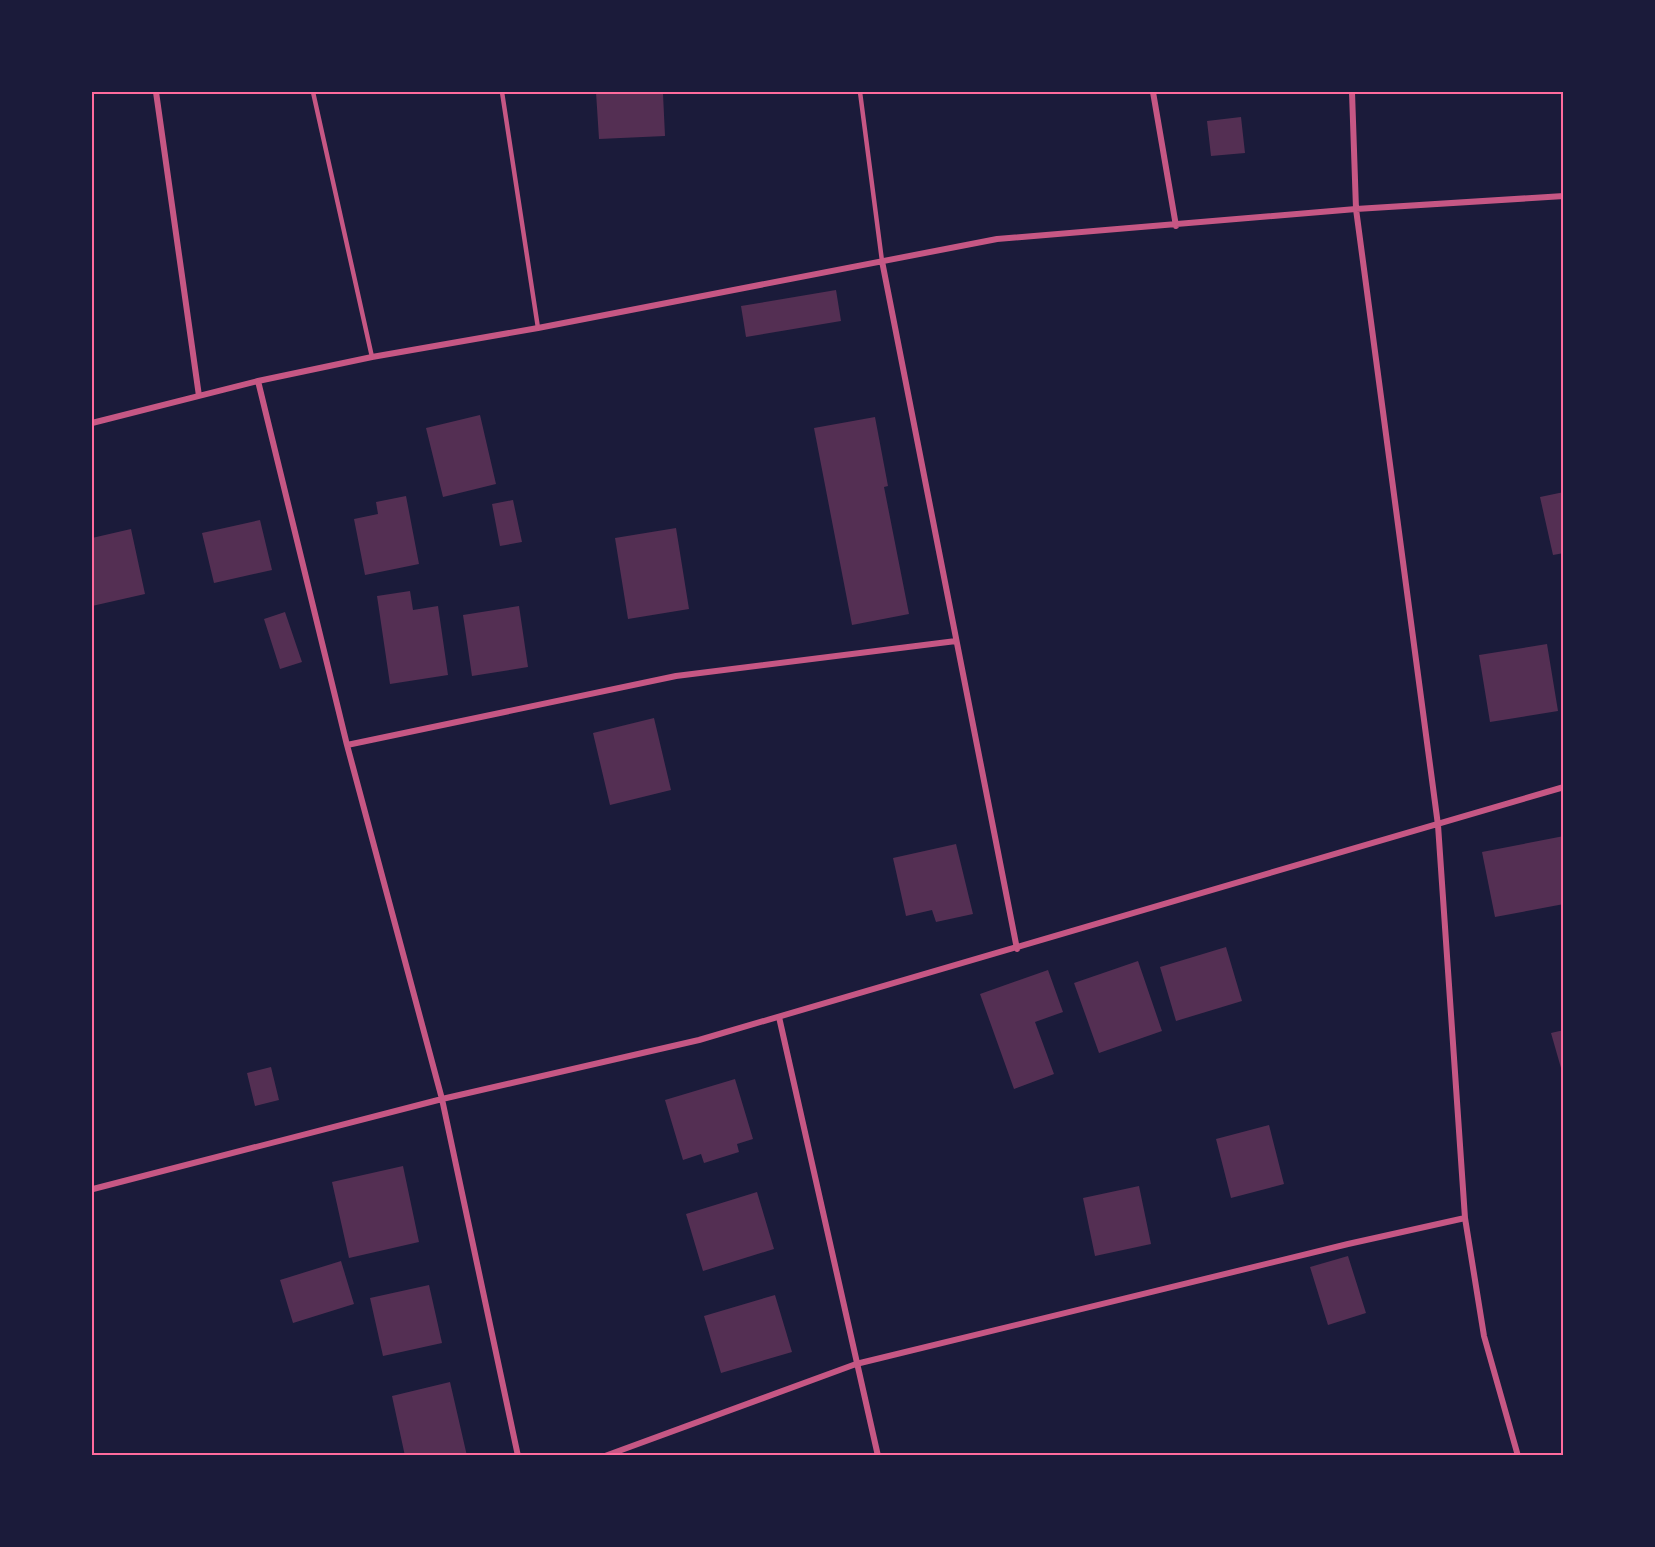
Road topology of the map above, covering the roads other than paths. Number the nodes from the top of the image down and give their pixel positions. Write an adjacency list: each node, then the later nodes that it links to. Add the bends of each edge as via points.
1 (156, 92): 14 (street)
2 (313, 92): 12 (lane)
3 (501, 92): 11 (lane)
4 (860, 92): 10 (lane)
5 (1153, 92): 9 (street)
6 (1352, 92): 8 (street)
7 (1563, 196): 8 (street)
8 (1356, 208): 9 (street); 19 (street)
9 (1176, 226): 10 (street, via 997,239)
10 (882, 261): 11 (street); 16 (street)
11 (538, 328): 12 (street)
12 (372, 357): 13 (street)
13 (258, 381): 14 (street); 17 (street)
14 (199, 396): 15 (street)
15 (92, 423)
16 (956, 641): 17 (street, via 676,676); 20 (street)
17 (347, 746): 22 (street)
18 (1563, 787): 19 (street)
19 (1438, 825): 20 (street); 24 (street)
20 (1017, 948): 21 (street)
21 (779, 1017): 22 (street, via 699,1040); 25 (street)
22 (442, 1099): 23 (street); 26 (street)
23 (93, 1189)
24 (1466, 1218): 25 (street); 29 (street, via 1484,1336)
25 (856, 1364): 27 (street); 28 (street)
26 (518, 1455)
27 (605, 1455)
28 (878, 1455)
29 (1518, 1455)

